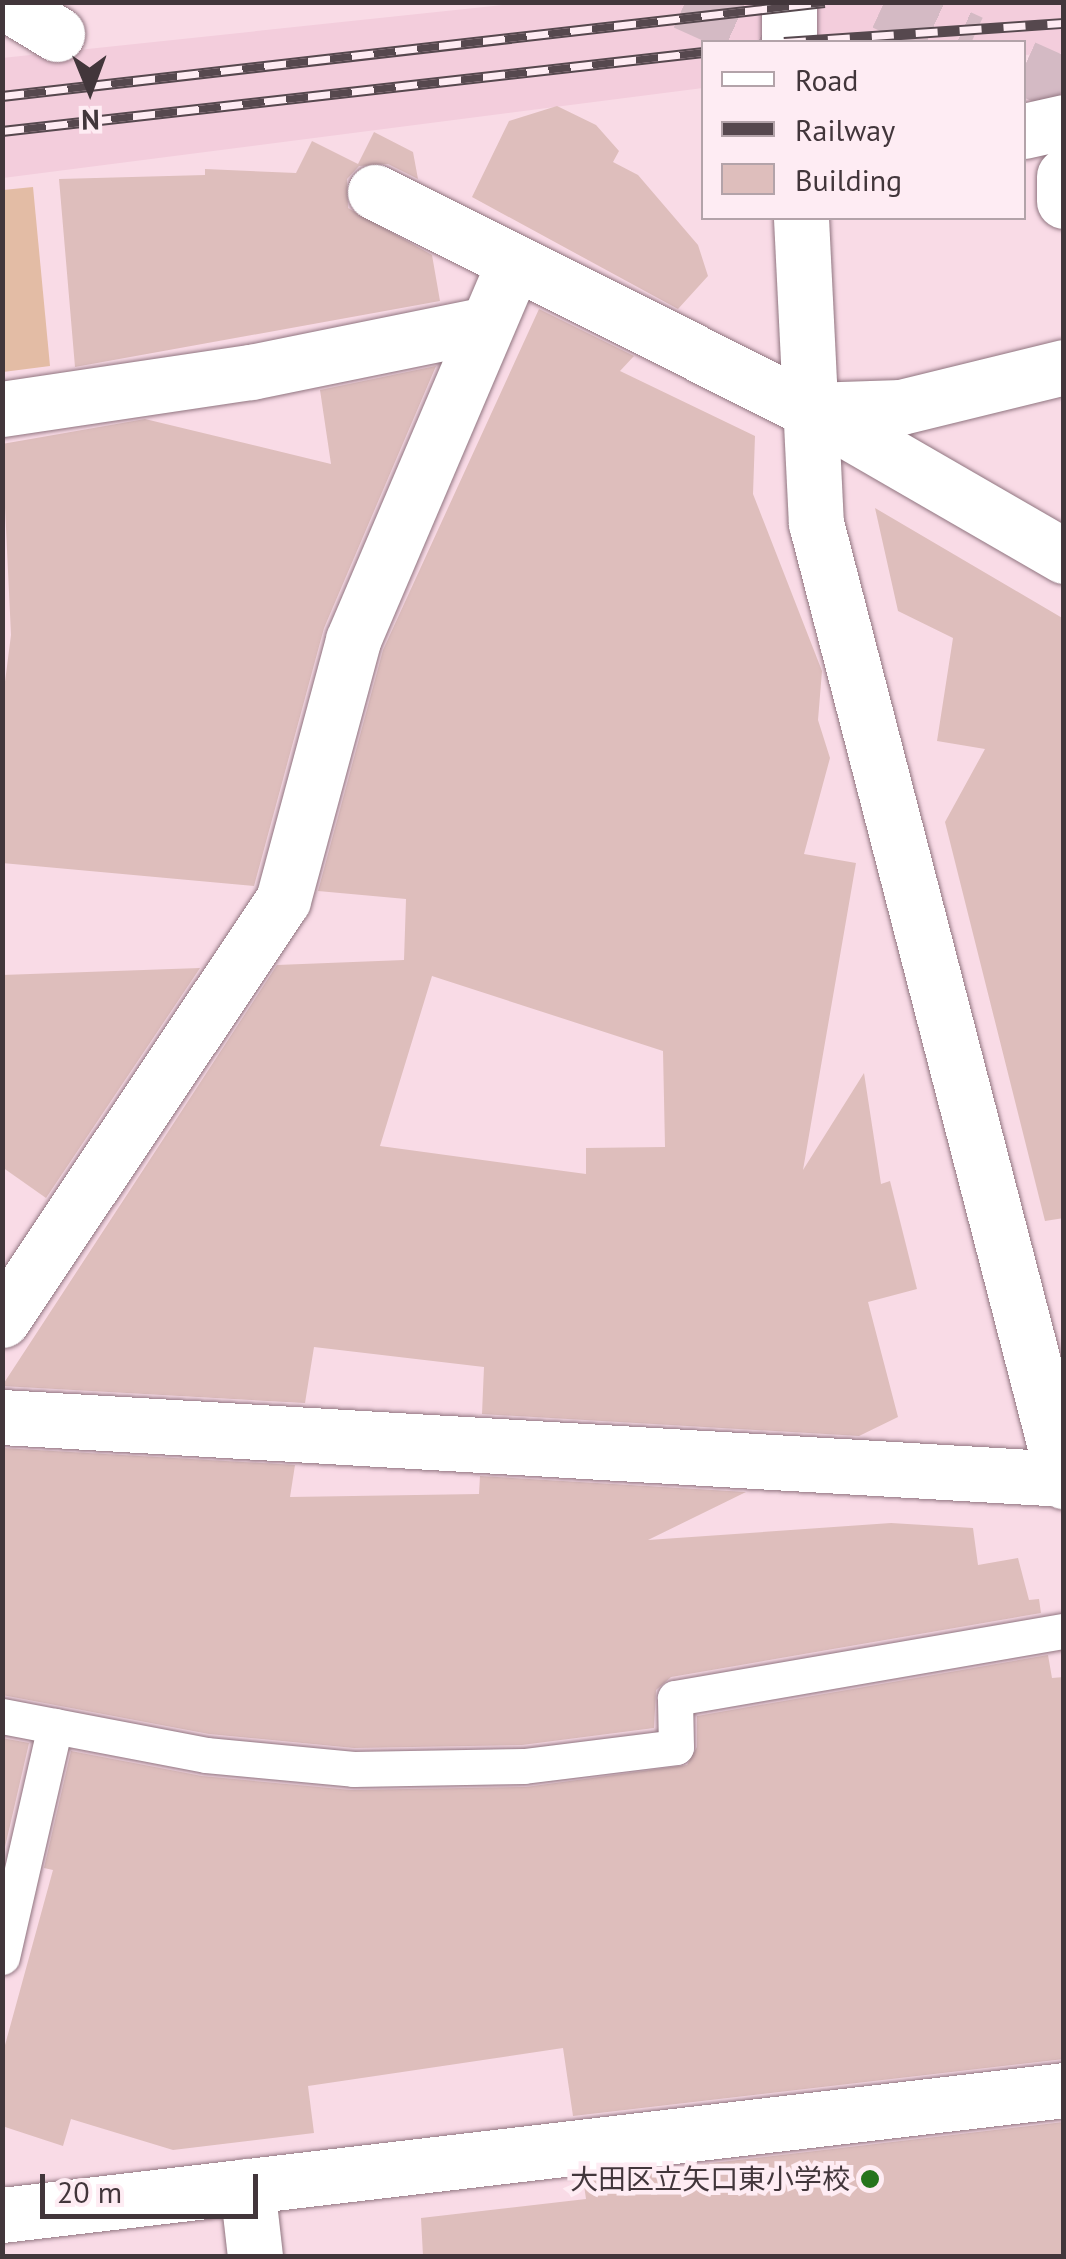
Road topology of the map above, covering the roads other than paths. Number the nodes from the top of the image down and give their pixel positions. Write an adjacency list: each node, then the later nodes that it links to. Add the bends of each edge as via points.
1 (4, 2): 3 (street)
2 (790, 2): 4 (street)
3 (57, 34)
4 (790, 40)
5 (1064, 122): 6 (street)
6 (1026, 131)
7 (1064, 176): 9 (street)
8 (374, 192): 11 (street)
9 (1064, 202)
10 (800, 220): 15 (street)
11 (513, 264): 12 (street); 15 (street)
12 (482, 325): 14 (street, via 252,372); 17 (street, via 353,640 283,900)
13 (1064, 368): 15 (street, via 901,407)
14 (2, 409)
15 (810, 410): 16 (street); 19 (street, via 816,523)
16 (1064, 556)
17 (2, 1320)
18 (2, 1417): 19 (street)
19 (1063, 1480)
20 (1064, 1630): 22 (lane, via 675,1698 676,1746 524,1766 353,1769 206,1755)
21 (2, 1716): 22 (lane)
22 (55, 1726): 23 (lane)
23 (2, 1957)
24 (1064, 2090): 25 (street)
25 (246, 2186): 26 (street); 27 (street)
26 (2, 2215)
27 (255, 2256)

